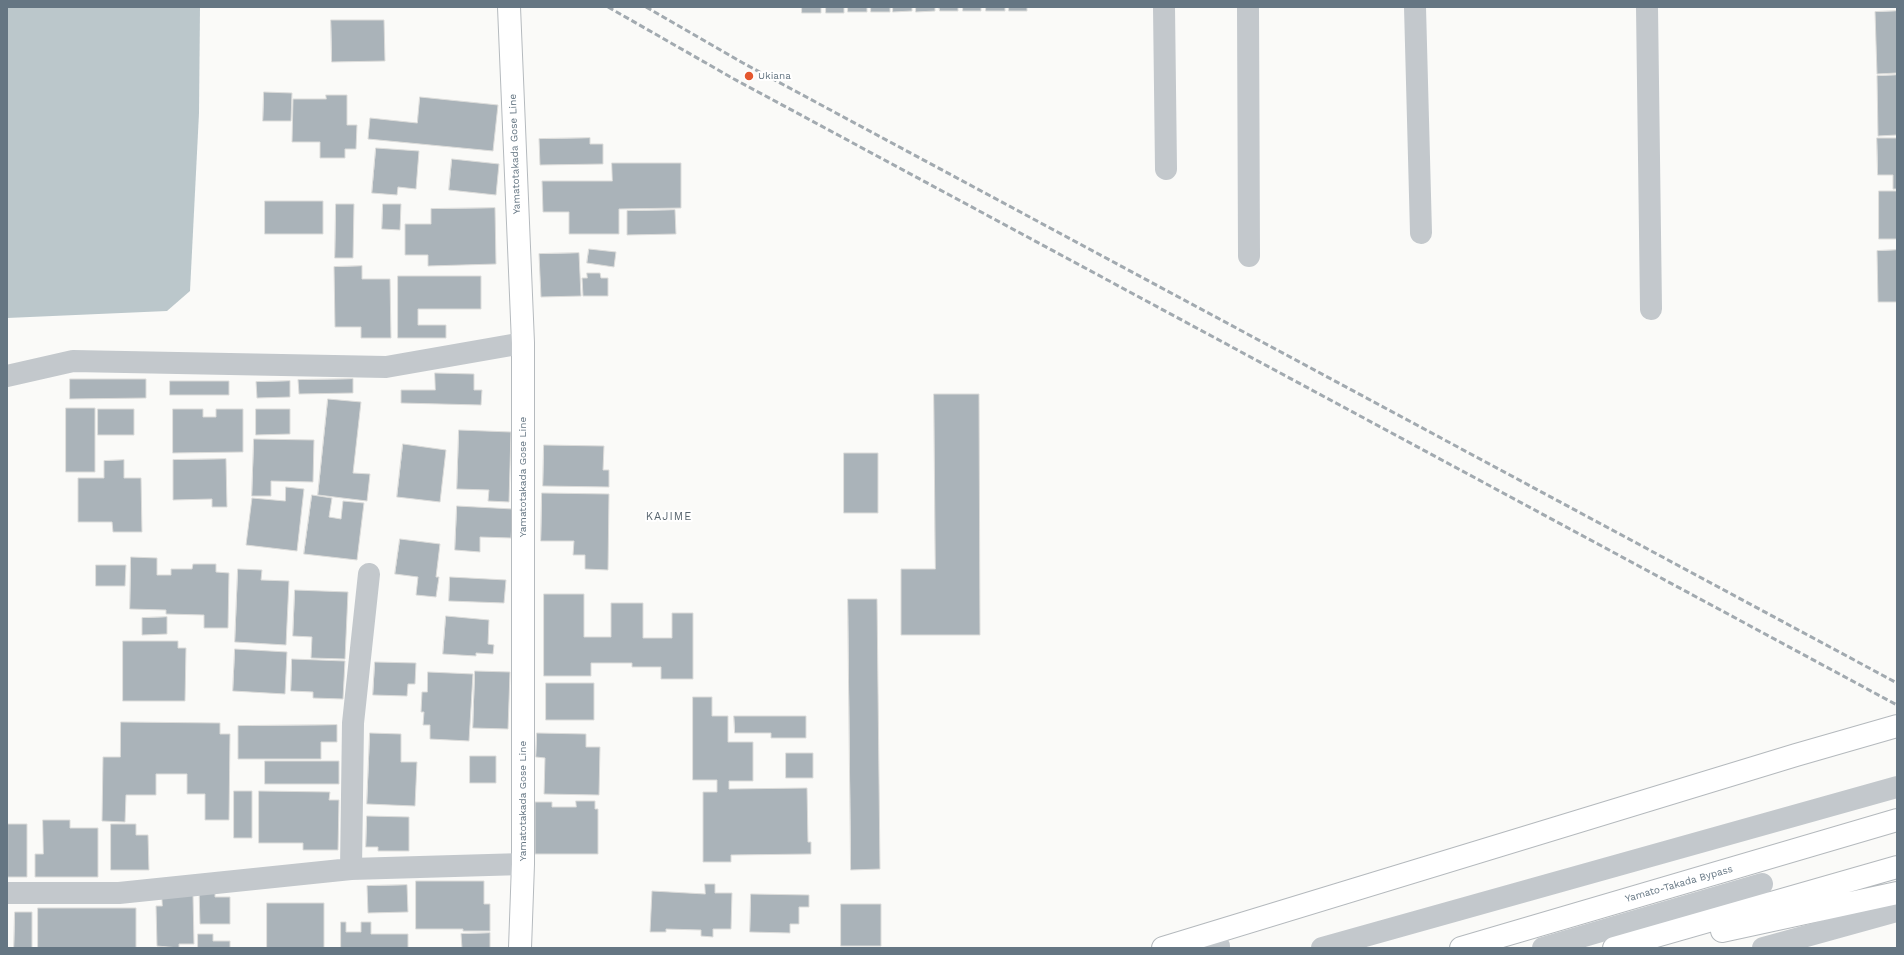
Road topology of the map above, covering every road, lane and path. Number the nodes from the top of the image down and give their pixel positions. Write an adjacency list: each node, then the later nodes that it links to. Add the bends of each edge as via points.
1 (509, 7): 10 (main road, Yamatotakada Gose Line)
2 (1164, 7): 6 (street)
3 (1248, 7): 8 (street)
4 (1415, 7): 7 (street)
5 (1647, 7): 9 (street)
6 (1166, 169)
7 (1421, 233)
8 (1249, 256)
9 (1651, 308)
10 (523, 342): 11 (street, via 386,368 73,361); 16 (main road, Yamatotakada Gose Line)
11 (7, 376)
12 (369, 574): 18 (street, via 353,723)
13 (1897, 726): 24 (main road)
14 (1897, 787): 27 (street)
15 (1893, 821): 28 (main road, Yamato-Takada Bypass)
16 (523, 864): 18 (street); 23 (main road, Yamatotakada Gose Line)
17 (1897, 867): 30 (main road)
18 (351, 869): 20 (street, via 119,893)
19 (1762, 884): 29 (street)
20 (7, 893)
21 (1897, 893): 31 (main road)
22 (1897, 911): 32 (street)
23 (520, 948)
24 (1163, 948)
25 (1171, 948): 26 (street, via 1199,940)
26 (1219, 948)
27 (1322, 948)
28 (1461, 948)
29 (1543, 948)
30 (1614, 948)
31 (1646, 948)
32 (1763, 948)

